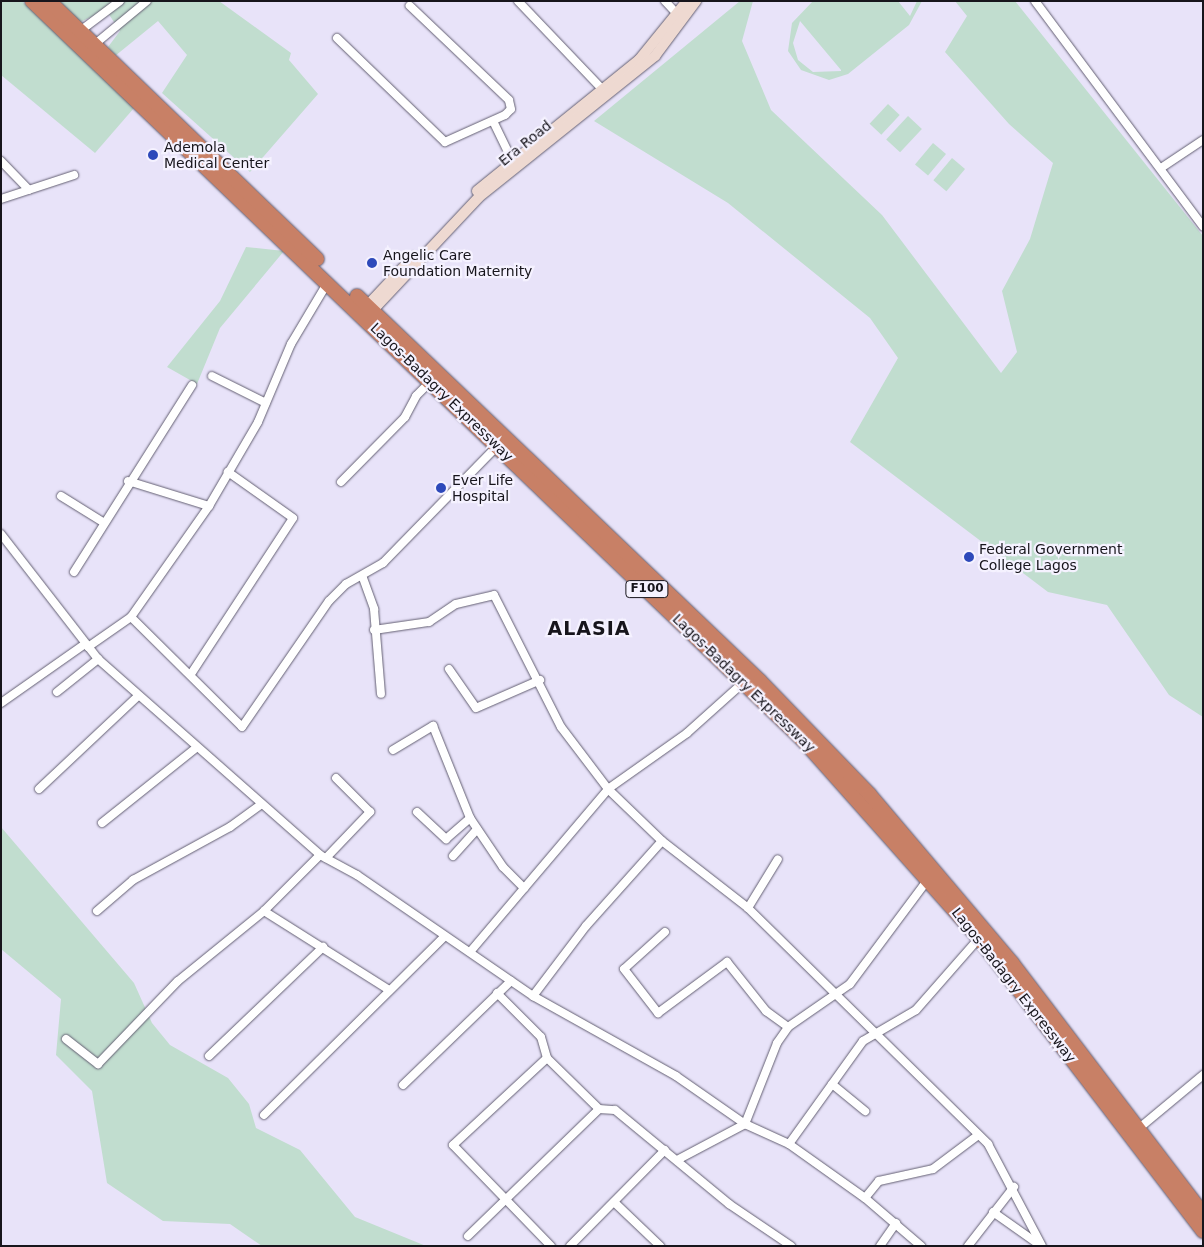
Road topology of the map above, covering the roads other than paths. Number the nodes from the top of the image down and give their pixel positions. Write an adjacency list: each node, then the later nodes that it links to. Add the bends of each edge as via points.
1 (32, 1): 27 (highway, Lagos-Badagry Expressway / F100)
2 (49, 1): 14 (highway, Lagos-Badagry Expressway / F100)
3 (120, 1): 11 (street)
4 (146, 1): 13 (street)
5 (518, 1): 17 (street)
6 (665, 1): 12 (street)
7 (687, 1): 12 (main road)
8 (696, 1): 28 (main road, Era Road, via 655,56 479,198)
9 (1035, 1): 22 (street)
10 (410, 6): 18 (street, via 509,100 511,109)
11 (107, 10): 13 (street); 14 (street)
12 (678, 15): 17 (main road, via 639,60)
13 (116, 23): 16 (street)
14 (80, 30): 16 (highway, Lagos-Badagry Expressway / F100)
15 (337, 38): 18 (street, via 436,137 445,142)
16 (95, 44): 28 (highway, Lagos-Badagry Expressway / F100)
17 (602, 89): 21 (main road)
18 (494, 122): 21 (street)
19 (1203, 140): 22 (street)
20 (1, 160): 24 (street)
21 (512, 160): 28 (main road, via 458,209)
22 (1161, 168): 26 (street)
23 (74, 175): 24 (street)
24 (29, 190): 25 (street)
25 (1, 199)
26 (1203, 226)
27 (328, 282): 30 (highway, Lagos-Badagry Expressway / F100); 32 (street, via 291,344)
28 (370, 308): 96 (highway, Lagos-Badagry Expressway / F100, via 825,747 988,933)
29 (212, 376): 32 (street)
30 (431, 381): 33 (highway, Lagos-Badagry Expressway / F100); 36 (street, via 416,396 404,418)
31 (192, 385): 35 (street)
32 (266, 403): 34 (street)
33 (497, 446): 42 (street); 50 (highway, Lagos-Badagry Expressway / F100)
34 (228, 472): 38 (street); 48 (street, via 293,518)
35 (128, 481): 38 (street); 39 (street)
36 (341, 482)
37 (61, 496): 39 (street)
38 (210, 506): 43 (street)
39 (103, 522): 41 (street)
40 (1, 534): 45 (street)
41 (74, 572)
42 (363, 578): 44 (street, via 372,594); 48 (street, via 346,584 329,601 242,727)
43 (131, 617): 45 (street); 48 (street)
44 (374, 630): 49 (street, via 429,622 456,604 490,593); 52 (street)
45 (86, 646): 46 (street); 54 (street)
46 (98, 659): 51 (street); 53 (street)
47 (449, 669): 49 (street, via 476,708)
48 (191, 674)
49 (540, 680): 59 (street, via 562,727)
50 (744, 682): 59 (street, via 687,733); 69 (highway, Lagos-Badagry Expressway / F100)
51 (57, 692)
52 (380, 694)
53 (138, 696): 55 (street); 58 (street)
54 (1, 703)
55 (196, 748): 60 (street); 63 (street)
56 (393, 750): 62 (street, via 433,726)
57 (336, 778): 67 (street, via 370,812)
58 (39, 789)
59 (608, 789): 65 (street); 70 (street)
60 (260, 805): 67 (street); 73 (street, via 230,827 133,880)
61 (417, 812): 62 (street, via 446,839)
62 (470, 818): 64 (street)
63 (102, 823)
64 (477, 829): 66 (street); 70 (street)
65 (662, 841): 71 (street); 83 (street, via 586,926)
66 (453, 856)
67 (323, 857): 72 (street); 75 (street, via 357,875)
68 (778, 859): 71 (street)
69 (929, 878): 76 (highway, Lagos-Badagry Expressway / F100); 82 (street, via 869,961)
70 (524, 888): 78 (street)
71 (748, 908): 82 (street)
72 (264, 910): 77 (street); 86 (street, via 178,981 98,1064)
73 (98, 911)
74 (665, 932): 84 (street, via 624,965 658,1013 727,962 766,1011)
75 (444, 937): 78 (street); 80 (street)
76 (979, 938): 85 (street, via 916,1010); 108 (highway, Lagos-Badagry Expressway / F100)
77 (322, 947): 80 (street); 87 (street)
78 (470, 952): 79 (street)
79 (511, 981): 81 (street); 83 (street)
80 (389, 990): 94 (street, via 329,1055)
81 (497, 993): 88 (street, via 540,1038); 91 (street)
82 (839, 993): 84 (street); 85 (street)
83 (533, 996): 95 (street, via 676,1076)
84 (788, 1027): 95 (street, via 777,1043)
85 (878, 1032): 90 (street, via 863,1041); 97 (street)
86 (66, 1040)
87 (208, 1056)
88 (547, 1058): 92 (street); 102 (street, via 453,1145)
89 (1203, 1075): 96 (street)
90 (832, 1084): 93 (street); 98 (street)
91 (403, 1085)
92 (599, 1109): 99 (street, via 615,1110); 102 (street)
93 (866, 1111)
94 (264, 1115)
95 (745, 1124): 98 (street); 100 (street)
96 (1138, 1129): 106 (highway, Lagos-Badagry Expressway / F100)
97 (977, 1136): 101 (street, via 996,1154); 103 (street, via 933,1169 879,1181)
98 (789, 1144): 103 (street)
99 (665, 1150): 100 (street); 104 (street)
100 (679, 1159): 113 (street, via 729,1204)
101 (1014, 1187): 105 (street); 117 (street)
102 (509, 1198): 109 (street); 110 (street)
103 (865, 1198): 107 (street)
104 (614, 1202): 111 (street); 112 (street)
105 (993, 1212): 116 (street); 117 (street)
106 (1203, 1214)
107 (896, 1223): 114 (street); 115 (street)
108 (1203, 1231)
109 (468, 1236)
110 (551, 1246)
111 (570, 1246)
112 (660, 1246)
113 (791, 1246)
114 (880, 1246)
115 (921, 1246)
116 (968, 1246)
117 (1041, 1246)

